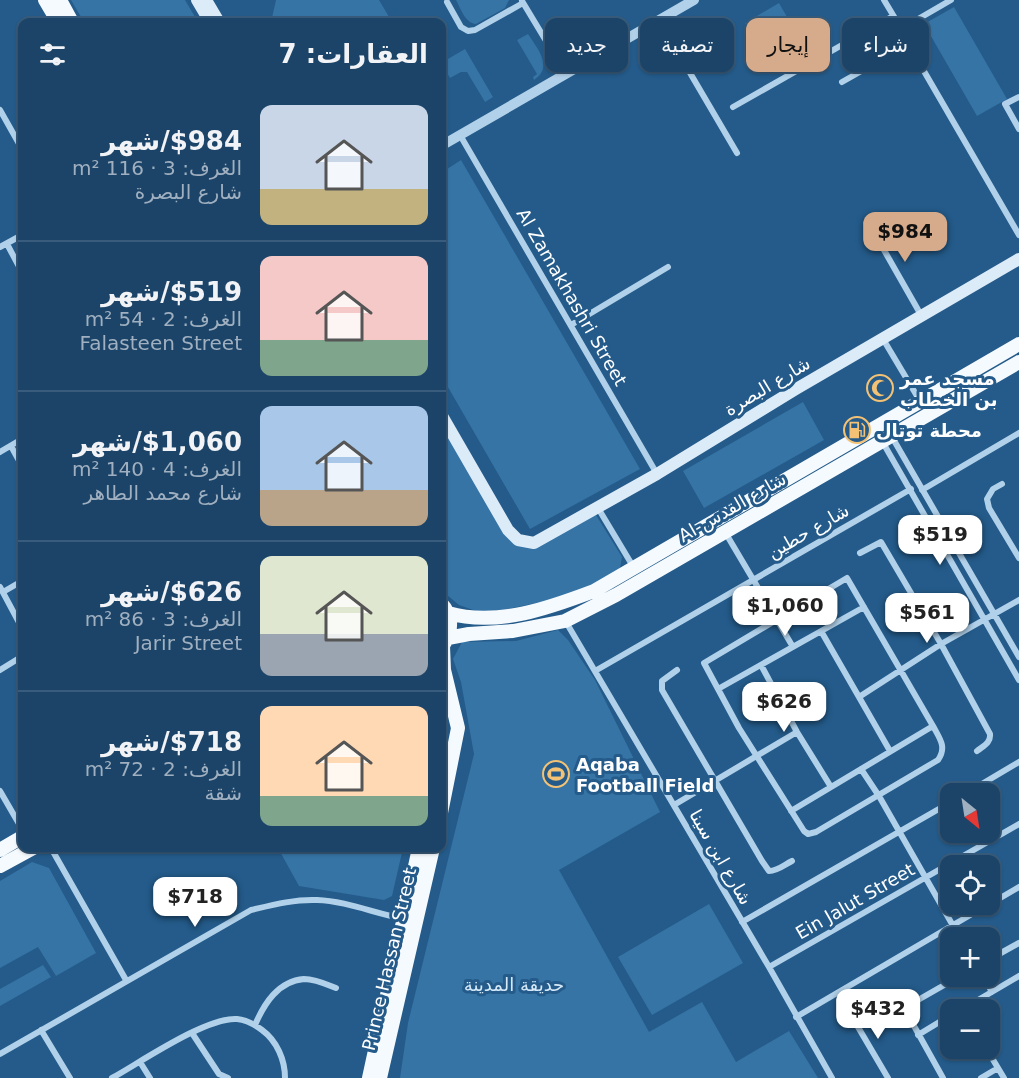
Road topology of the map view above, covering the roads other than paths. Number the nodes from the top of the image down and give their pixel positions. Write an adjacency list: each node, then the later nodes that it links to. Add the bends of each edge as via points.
1 (45, 0): 10 (main road)
2 (60, 0): 11 (main road)
3 (693, 0): 14 (street)
4 (884, 0): 9 (street)
5 (951, 0): 9 (street, via 908,24 899,23)
6 (202, 1): 12 (main road); 13 (main road)
7 (523, 1): 8 (street, via 468,31 461,27); 17 (street)
8 (447, 2)
9 (893, 16): 20 (street)
10 (56, 18)
11 (70, 18)
12 (208, 18)
13 (216, 18)
14 (662, 18)
15 (640, 31): 17 (street)
16 (689, 72): 26 (street)
17 (566, 74): 23 (street)
18 (842, 82): 29 (street, via 902,48 909,49)
19 (1019, 97): 22 (street, via 1005,104)
20 (733, 108)
21 (0, 110): 24 (street)
22 (1019, 129)
23 (460, 135): 25 (street); 36 (street, Al Zamakhashri Street)
24 (18, 142)
25 (446, 143)
26 (736, 153)
27 (868, 222): 35 (street)
28 (18, 236): 30 (street)
29 (1019, 236)
30 (7, 243): 31 (street); 33 (street)
31 (0, 247)
32 (1019, 259): 35 (main road, شارع البصرة)
33 (18, 264)
34 (668, 267): 36 (street)
35 (921, 315): 37 (main road, شارع البصرة)
36 (571, 325): 52 (street, Al Zamakhashri Street)
37 (882, 339): 44 (street); 52 (main road, شارع البصرة)
38 (1019, 344): 40 (main road, Al-شارع القدس)
39 (1019, 362): 42 (main road, Al-شارع القدس)
40 (975, 370): 41 (main road, Al-شارع القدس); 42 (main road, via 972,379)
41 (956, 380): 43 (main road, via 963,383); 44 (main road, Al-شارع القدس)
42 (980, 384): 43 (main road, Al-شارع القدس)
43 (963, 394): 47 (main road, Al-شارع القدس)
44 (920, 401): 53 (main road, Al-شارع القدس)
45 (446, 423): 59 (main road, شارع البصرة, via 508,530 518,540 534,543)
46 (1019, 433): 58 (street)
47 (887, 438): 55 (main road, Al-شارع القدس); 56 (street); 58 (street)
48 (18, 442): 49 (street)
49 (11, 446): 50 (street); 51 (street)
50 (0, 452)
51 (18, 459)
52 (657, 474): 59 (main road, شارع البصرة)
53 (794, 475): 55 (main road, via 795,484); 57 (main road, Al-شارع القدس)
54 (1002, 484): 62 (street, via 987,499 989,508)
55 (804, 486): 57 (main road, Al-شارع القدس)
56 (911, 489): 64 (street, شارع حطين); 75 (street)
57 (782, 490): 60 (main road, Al-شارع القدس); 63 (main road, Al-شارع القدس)
58 (922, 490): 71 (street)
59 (598, 508): 63 (street)
60 (725, 532): 64 (street); 74 (main road, Al-شارع القدس)
61 (860, 553): 79 (street, via 881,542)
62 (1019, 558)
63 (634, 568): 69 (main road, Al-شارع القدس, via 594,591 559,604 504,616 459,616)
64 (753, 579): 72 (street); 86 (street, شارع حطين)
65 (18, 583): 66 (street)
66 (1, 590): 73 (street)
67 (1019, 600): 71 (street)
68 (864, 607): 72 (street, via 847,578); 76 (street); 87 (street)
69 (446, 609)
70 (446, 610): 77 (main road, via 451,622)
71 (994, 614): 75 (street); 81 (street)
72 (777, 619): 80 (street); 90 (street, via 704,663)
73 (18, 621)
74 (565, 621): 78 (main road, Al-شارع القدس, via 469,634); 86 (street, شارع ابن سينا)
75 (984, 621): 79 (street); 89 (street)
76 (821, 631): 80 (street); 91 (street)
77 (446, 638)
78 (446, 643)
79 (941, 644): 87 (street); 95 (street, via 990,734 988,742)
80 (793, 647): 83 (street)
81 (1019, 657)
82 (18, 659): 84 (street)
83 (761, 665): 90 (street); 93 (street)
84 (0, 670)
85 (677, 670): 99 (street, via 662,681 662,690)
86 (595, 671): 105 (street, شارع ابن سينا)
87 (900, 671): 91 (street); 92 (street)
88 (446, 678): 102 (main road, via 458,728)
89 (1019, 680)
90 (718, 689): 96 (street)
91 (859, 697): 94 (street)
92 (933, 726): 94 (street); 104 (street, via 943,744 938,760)
93 (797, 732): 96 (street); 101 (street)
94 (890, 751): 98 (street)
95 (976, 751)
96 (757, 756): 99 (street); 107 (street)
97 (1019, 762): 100 (street)
98 (861, 769): 101 (street); 104 (street)
99 (716, 779): 105 (street); 117 (street, via 766,868 777,870)
100 (984, 783)
101 (831, 787): 107 (street)
102 (446, 788)
103 (0, 791): 108 (street)
104 (879, 796): 107 (street, via 808,834); 110 (street)
105 (674, 805): 124 (street, شارع ابن سينا)
106 (940, 808): 110 (street)
107 (791, 811)
108 (18, 822)
109 (1019, 824): 119 (street, Ein Jalut Street)
110 (899, 832): 119 (street); 124 (street)
111 (18, 839): 112 (main road)
112 (0, 850)
113 (26, 852): 118 (main road)
114 (53, 852): 130 (street)
115 (418, 852): 123 (main road, Prince Hassan Street)
116 (432, 852): 123 (main road, Prince Hassan Street)
117 (792, 861)
118 (0, 866)
119 (926, 877): 125 (street); 128 (street, Ein Jalut Street)
120 (1019, 887): 121 (street)
121 (1000, 898)
122 (972, 915): 125 (street)
123 (409, 920): 130 (street, via 316,900 275,904 251,910); 152 (main road, Prince Hassan Street); 153 (main road, Prince Hassan Street)
124 (742, 922): 128 (street, شارع ابن سينا)
125 (953, 926): 137 (street)
126 (1019, 943): 127 (street)
127 (1000, 953)
128 (769, 967): 137 (street, شارع ابن سينا)
129 (1019, 976): 134 (street)
130 (126, 980): 140 (street)
131 (941, 987): 142 (street, via 904,1008)
132 (989, 987): 134 (street)
133 (336, 988): 139 (street, via 318,981 291,983 269,998)
134 (992, 992): 135 (street)
135 (980, 999)
136 (881, 1003): 155 (street, via 858,1027)
137 (796, 1017): 154 (street, شارع ابن سينا)
138 (940, 1022): 142 (street)
139 (255, 1025): 141 (street, via 235,1019 218,1021); 151 (street, via 276,1045)
140 (41, 1030): 143 (street); 147 (street)
141 (192, 1033): 145 (street); 150 (street, via 219,1074)
142 (918, 1035): 156 (street)
143 (0, 1054)
144 (993, 1059): 146 (street)
145 (140, 1062): 148 (street); 149 (street)
146 (998, 1068): 157 (street); 158 (street)
147 (70, 1078)
148 (112, 1078)
149 (150, 1078)
150 (228, 1078)
151 (285, 1078)
152 (369, 1078)
153 (380, 1078)
154 (832, 1078)
155 (888, 1078)
156 (943, 1078)
157 (981, 1078)
158 (1004, 1078)

